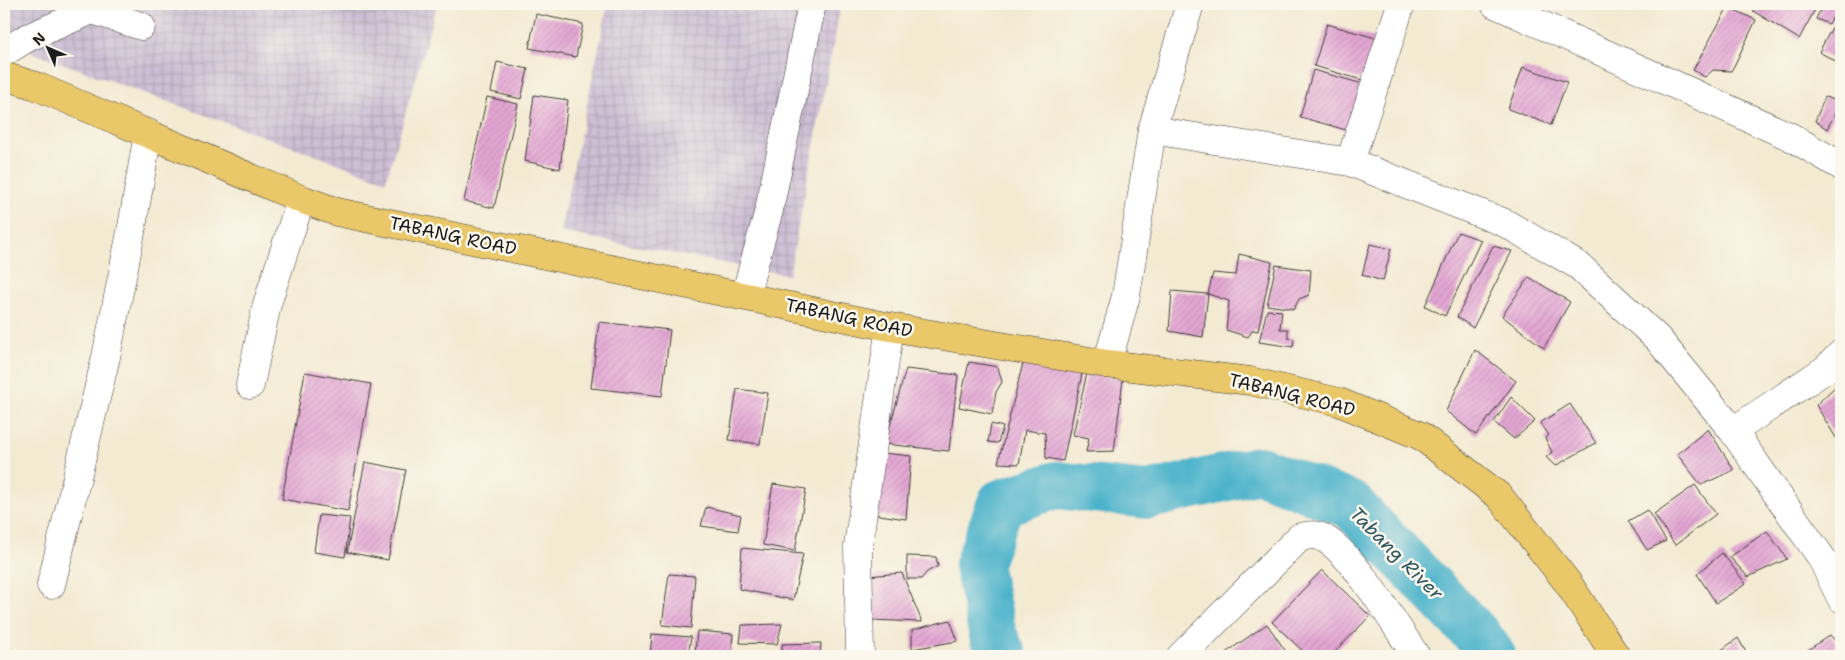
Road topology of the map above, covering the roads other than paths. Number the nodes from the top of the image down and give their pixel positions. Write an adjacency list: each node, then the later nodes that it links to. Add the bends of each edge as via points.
1 (812, 4): 14 (street, via 769,210)
2 (1190, 4): 9 (street)
3 (1401, 4): 11 (street)
4 (1495, 4): 12 (street, via 1791,137)
5 (94, 7): 6 (street); 7 (street)
6 (141, 26)
7 (4, 52)
8 (4, 76): 10 (main road, TABANG ROAD)
9 (1152, 130): 11 (street); 17 (street, via 1126,296)
10 (148, 133): 13 (main road, TABANG ROAD); 21 (street, via 106,357)
11 (1350, 162): 19 (street, via 1505,223 1579,266 1658,339)
12 (1841, 166)
13 (302, 199): 14 (main road, TABANG ROAD, via 337,212); 18 (street, via 267,304)
14 (745, 296): 15 (main road, TABANG ROAD)
15 (890, 327): 17 (main road, TABANG ROAD); 23 (street, via 858,546)
16 (1841, 354): 19 (street, via 1826,369)
17 (1107, 364): 26 (main road, TABANG ROAD, via 1250,381 1339,402 1421,436 1499,496 1568,583)
18 (250, 385)
19 (1733, 431): 20 (street)
20 (1831, 552): 22 (street)
21 (51, 585)
22 (1841, 598)
23 (860, 656)
24 (1181, 656): 25 (street, via 1300,537 1318,535 1337,546 1354,565)
25 (1416, 656)
26 (1616, 656)

